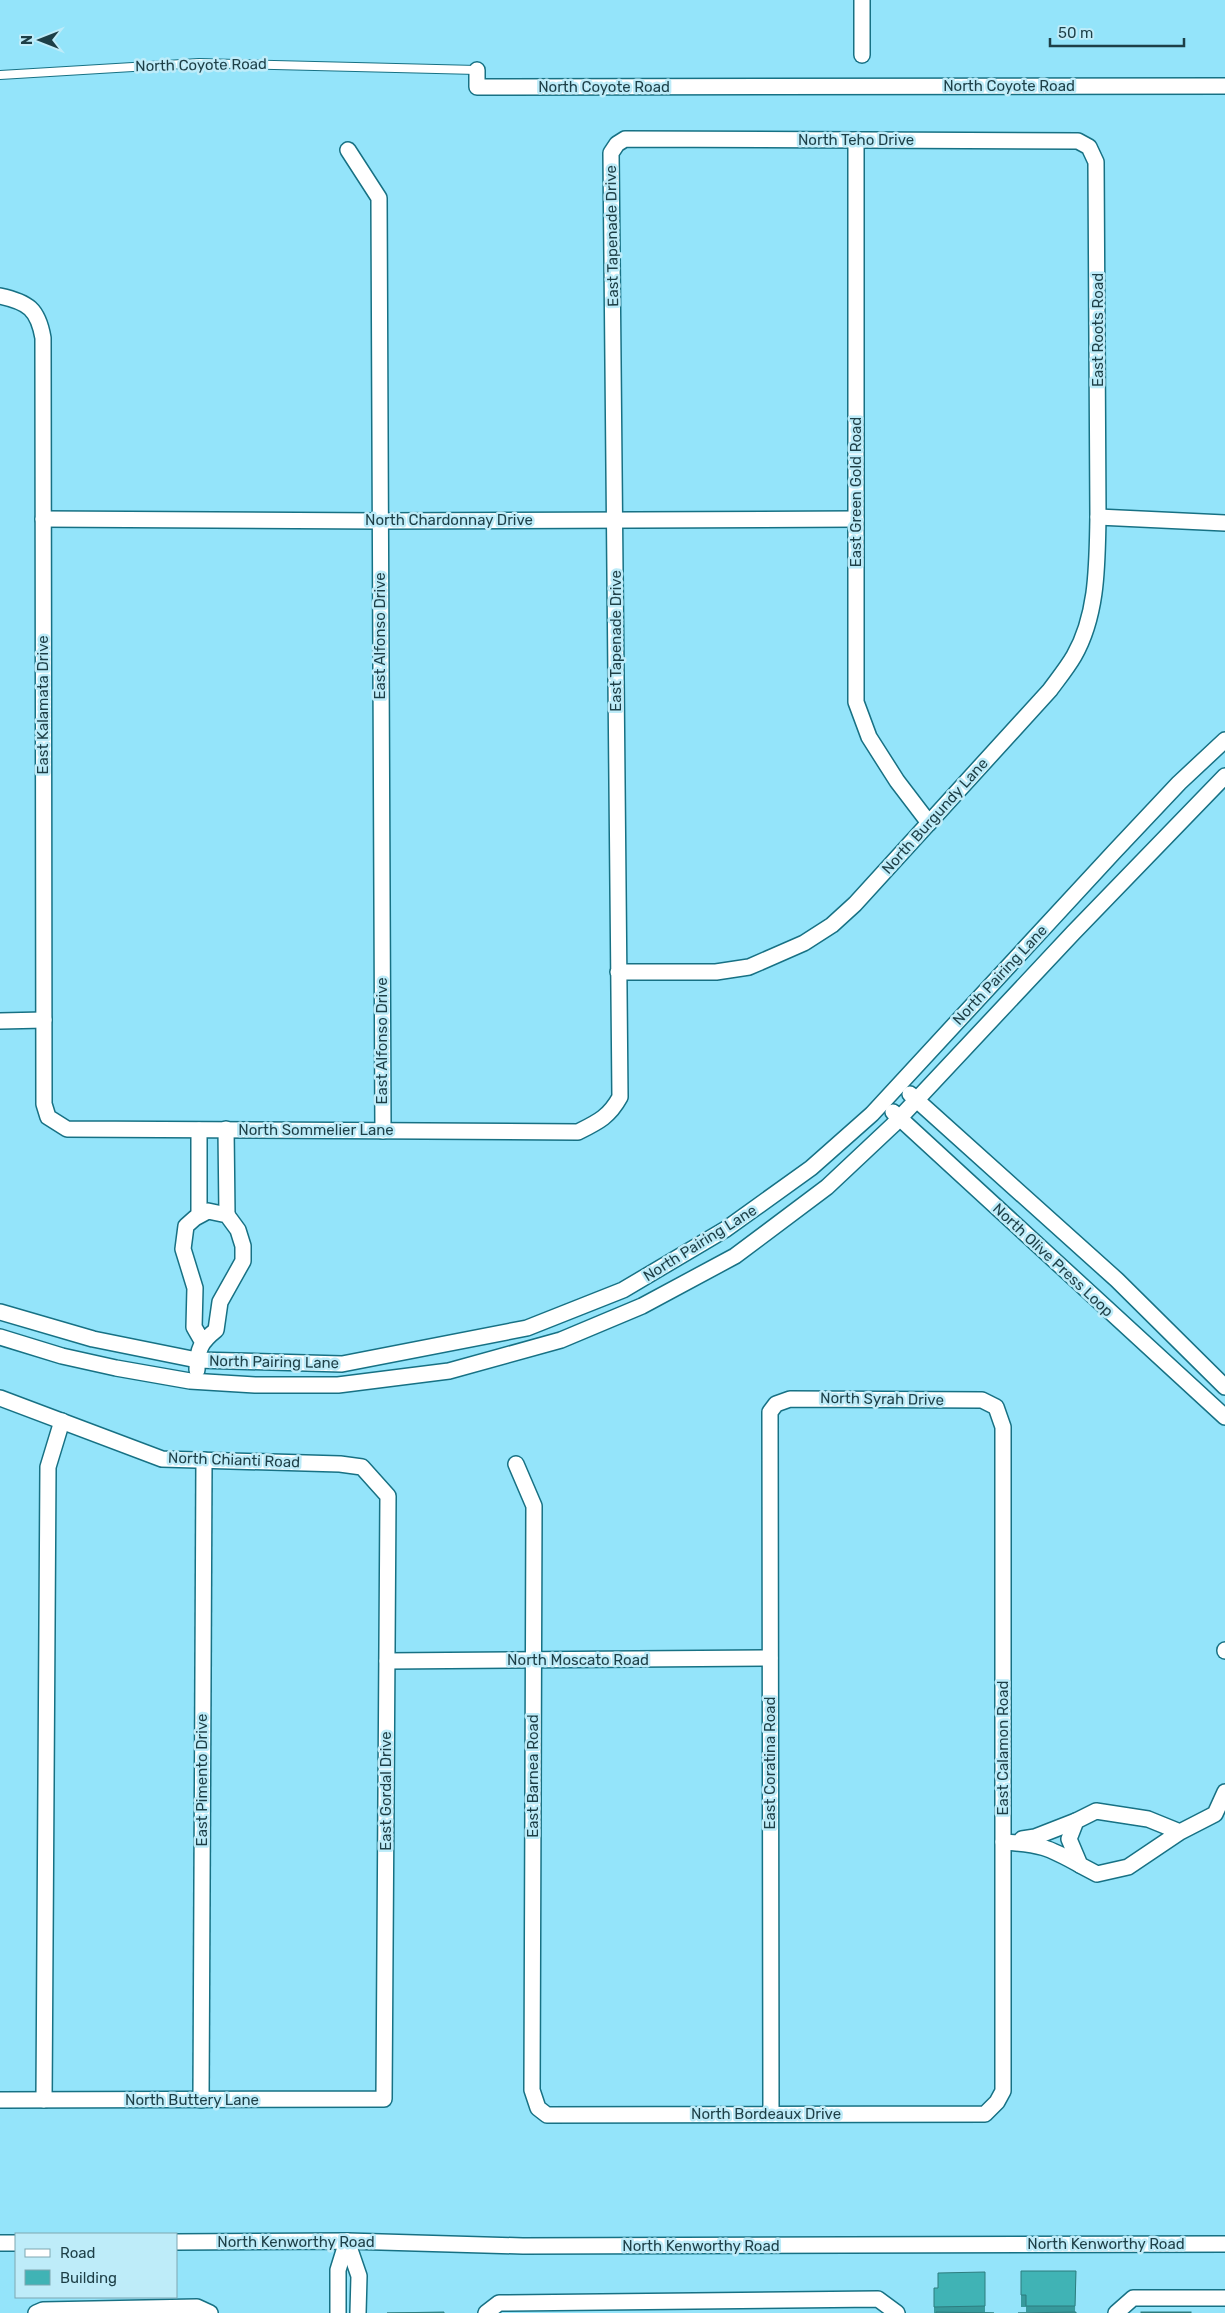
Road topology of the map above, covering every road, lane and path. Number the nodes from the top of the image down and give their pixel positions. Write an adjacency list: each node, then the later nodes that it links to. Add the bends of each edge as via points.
1 (862, 0): 2 (street)
2 (862, 55)
3 (477, 70): 4 (lane, North Coyote Road, via 199,63); 5 (street, North Coyote Road, via 477,87)
4 (0, 75)
5 (1225, 86)
6 (856, 140): 8 (street, North Teho Drive, via 626,139); 9 (street, North Teho Drive, via 1078,141 1089,147); 14 (street, East Green Gold Road)
7 (348, 150): 16 (street, East Alfonso Drive, via 379,198)
8 (611, 153): 15 (street, East Tapenade Drive)
9 (1096, 162): 11 (street, East Roots Road)
10 (0, 296): 13 (street, East Kalamata Drive, via 18,300 32,309 40,320 43,338)
11 (1099, 498): 12 (street, North Burgundy Lane)
12 (1098, 517): 17 (street); 20 (street, North Burgundy Lane, via 1097,567 1091,615 1075,655 1050,690)
13 (43, 519): 16 (street, North Chardonnay Drive); 22 (street, East Kalamata Drive)
14 (856, 519): 15 (street, North Chardonnay Drive); 20 (street, East Green Gold Road, via 856,702 869,737)
15 (614, 520): 16 (street, North Chardonnay Drive); 21 (street, East Tapenade Drive)
16 (380, 521): 32 (street, East Alfonso Drive)
17 (1225, 523)
18 (1225, 740): 24 (street, North Pairing Lane, via 1172,790)
19 (1225, 776): 25 (street, North Pairing Lane)
20 (929, 823): 21 (street, North Burgundy Lane, via 855,904 832,925 804,943 749,966 716,972)
21 (618, 972): 29 (street, East Tapenade Drive, via 620,1097 612,1111)
22 (44, 1020): 23 (street); 27 (street, East Kalamata Drive)
23 (0, 1021)
24 (899, 1084): 25 (street, North Olive Press Loop); 26 (street, North Pairing Lane)
25 (916, 1099): 28 (street, North Pairing Lane); 40 (street, North Olive Press Loop, via 1118,1280)
26 (883, 1102): 28 (street, North Olive Press Loop); 38 (street, North Pairing Lane, via 811,1168 726,1230 623,1290 527,1328 342,1364)
27 (44, 1104): 31 (street, North Sommelier Lane, via 48,1117 67,1129)
28 (899, 1117): 39 (street, North Pairing Lane, via 827,1187 735,1256 642,1306 562,1340 449,1371 338,1385); 44 (street, North Olive Press Loop)
29 (599, 1121): 32 (street, North Sommelier Lane, via 578,1132)
30 (226, 1129): 31 (street, North Sommelier Lane); 32 (street, North Sommelier Lane); 33 (street)
31 (199, 1130): 34 (street)
32 (382, 1131)
33 (227, 1214): 34 (street, via 208,1211); 37 (street, via 238,1230 243,1261 220,1302 216,1330)
34 (199, 1215): 37 (street, via 186,1226 183,1249 195,1288 194,1327)
35 (0, 1312): 38 (street, North Pairing Lane, via 92,1339)
36 (0, 1337): 39 (street, North Pairing Lane, via 62,1356)
37 (202, 1341): 38 (street)
38 (197, 1360): 39 (street)
39 (196, 1381)
40 (1225, 1387)
41 (0, 1398): 45 (street, North Chianti Road)
42 (996, 1407): 43 (street, North Syrah Drive, via 982,1400 790,1398 776,1404); 55 (street, East Calamon Road, via 1003,1427)
43 (770, 1412): 49 (street, East Coratina Road)
44 (1225, 1417)
45 (62, 1421): 46 (street, North Chianti Road, via 162,1459); 61 (street, via 48,1468)
46 (204, 1460): 48 (street, North Chianti Road, via 362,1467); 62 (street, East Pimento Drive)
47 (516, 1464): 50 (street, East Barnea Road, via 534,1506)
48 (380, 1486): 51 (street, East Gordal Drive, via 388,1496)
49 (770, 1658): 50 (street, North Moscato Road); 63 (street, East Coratina Road)
50 (534, 1660): 51 (street, North Moscato Road); 57 (street, East Barnea Road)
51 (387, 1662): 59 (street, East Gordal Drive)
52 (1225, 1792): 54 (street, via 1215,1814)
53 (1076, 1821): 54 (street, via 1096,1811 1148,1819); 55 (street, via 1034,1837); 56 (street, via 1069,1839)
54 (1180, 1832): 56 (street, via 1128,1867 1097,1874)
55 (1003, 1842): 56 (street, via 1036,1844); 58 (street, East Calamon Road)
56 (1080, 1865)
57 (532, 2090): 63 (street, North Bordeaux Drive, via 538,2108 547,2115)
58 (1003, 2091): 63 (street, North Bordeaux Drive, via 985,2114)
59 (384, 2099): 62 (street, North Buttery Lane)
60 (0, 2100): 61 (street, North Buttery Lane)
61 (44, 2100): 62 (street, North Buttery Lane)
62 (201, 2100)
63 (771, 2114)
64 (347, 2241): 65 (street, North Kenworthy Road); 68 (street, North Kenworthy Road, via 523,2246); 75 (street, via 338,2270); 76 (street, via 359,2276)
65 (178, 2242)
66 (0, 2243): 67 (street)
67 (15, 2243)
68 (1225, 2244)
69 (1225, 2298): 72 (street, via 1133,2298)
70 (678, 2307): 71 (street, via 878,2299); 77 (street, via 499,2303)
71 (897, 2312)
72 (1116, 2312)
73 (36, 2313): 74 (street, via 43,2310 196,2307)
74 (210, 2313)
75 (338, 2313)
76 (358, 2313)
77 (486, 2313)

